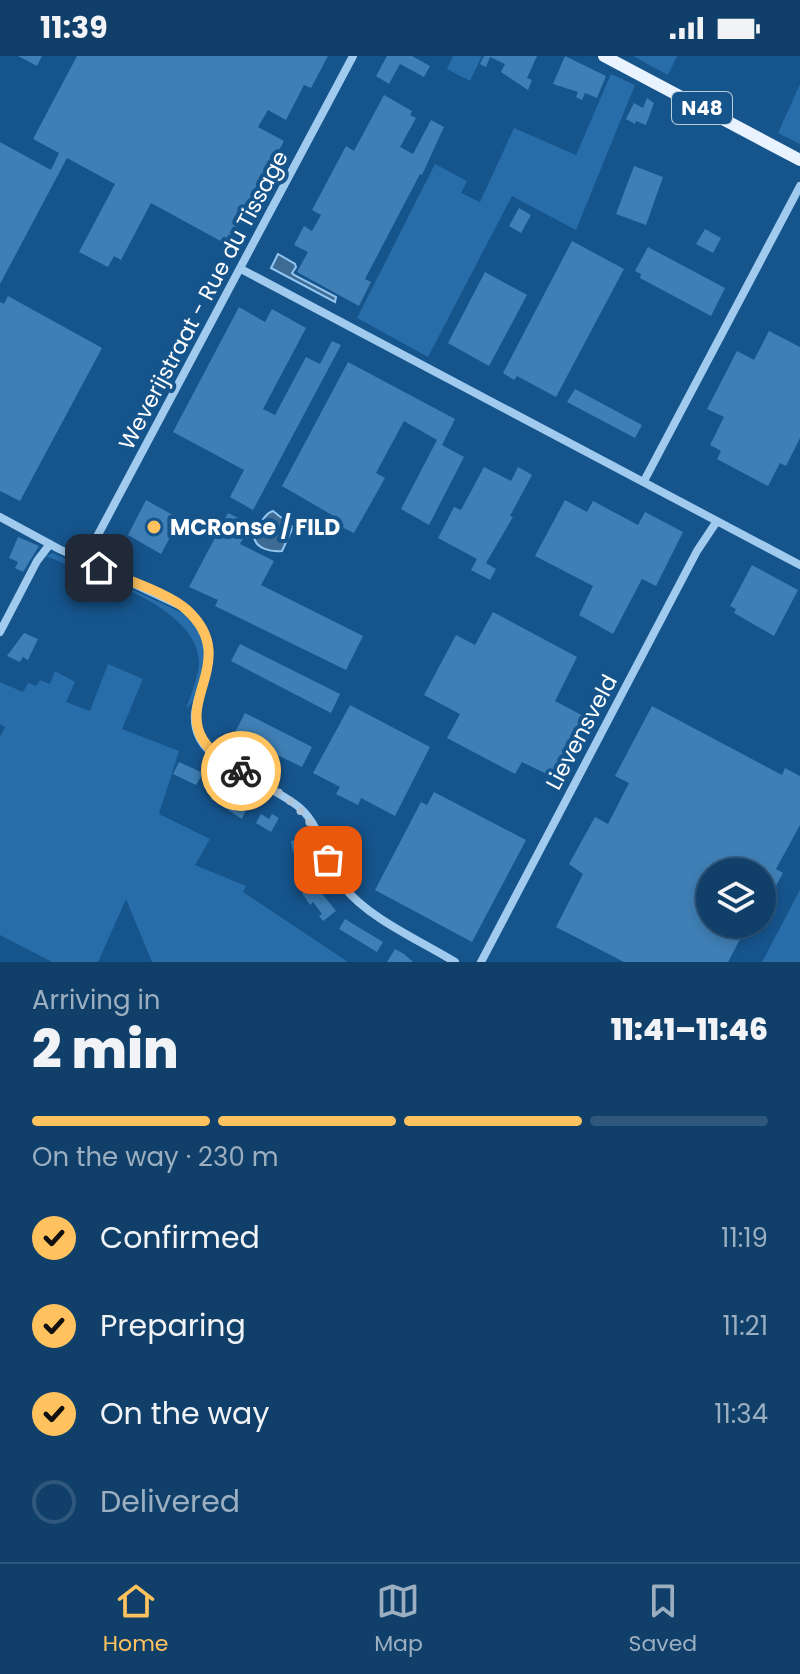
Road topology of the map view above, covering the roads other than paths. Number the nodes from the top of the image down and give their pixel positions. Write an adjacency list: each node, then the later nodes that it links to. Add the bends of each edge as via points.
1 (353, 56): 5 (street, Weverijstraat - Rue du Tissage)
2 (604, 56): 3 (main road, N48)
3 (800, 160)
4 (800, 186): 6 (street)
5 (241, 269): 6 (street); 10 (street, Weverijstraat - Rue du Tissage)
6 (644, 481): 8 (street)
7 (0, 517): 9 (street)
8 (717, 521): 11 (street); 16 (street, Lievensveld)
9 (50, 544): 10 (street); 12 (street)
10 (84, 561): 13 (street, via 174,601 195,618 209,655 196,706 201,740 217,758 304,812 331,868 352,897)
11 (800, 565)
12 (0, 632)
13 (442, 954): 14 (street); 15 (street)
14 (435, 962)
15 (455, 962)
16 (481, 962)

